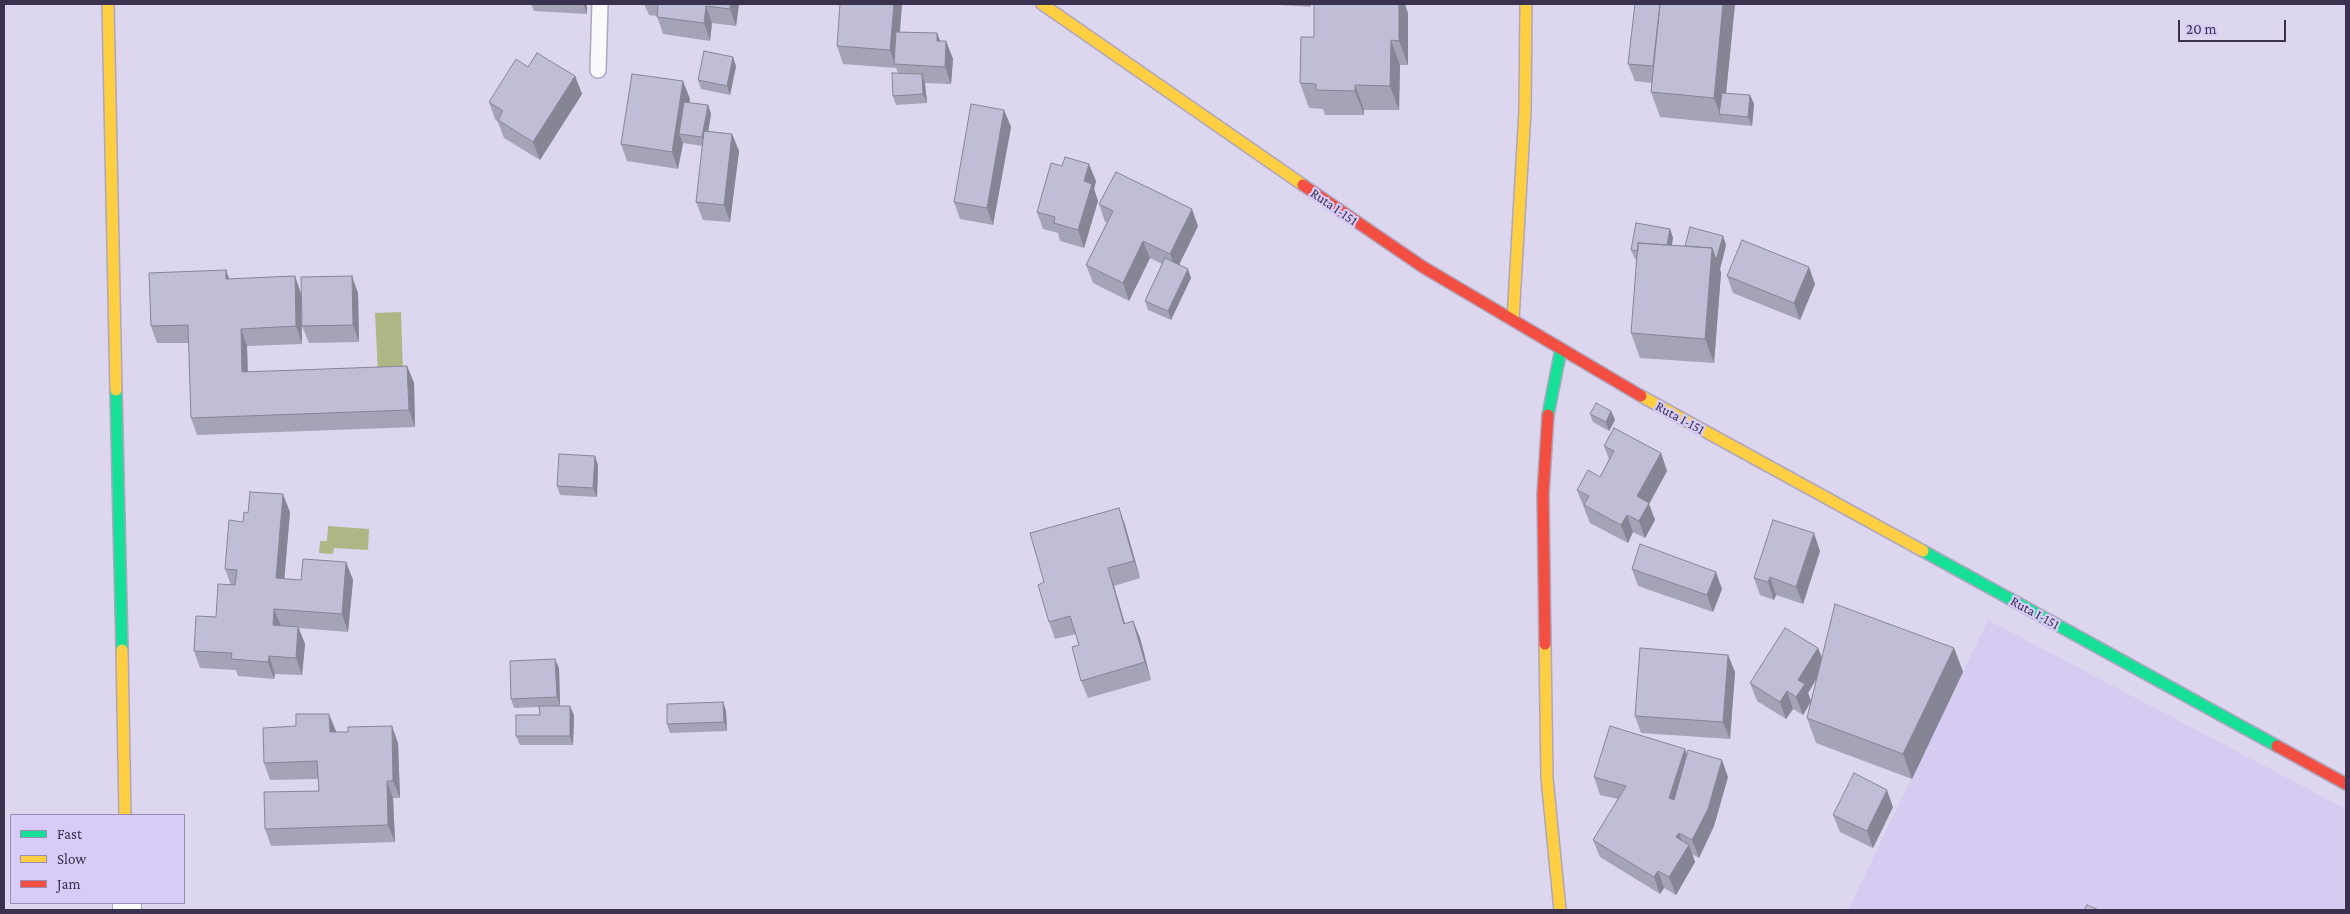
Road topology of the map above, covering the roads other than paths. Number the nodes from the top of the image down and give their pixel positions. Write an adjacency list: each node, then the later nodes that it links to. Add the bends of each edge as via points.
1 (108, 4): 9 (street)
2 (600, 4): 5 (lane)
3 (1042, 4): 6 (street, Ruta I-151, via 1357,223 1423,267)
4 (1526, 4): 6 (street, via 1525,111)
5 (598, 70)
6 (1513, 320): 7 (street, Ruta I-151)
7 (1561, 349): 8 (street, Ruta I-151, via 1752,458); 10 (street, via 1549,408 1543,494 1547,778)
8 (2346, 784)
9 (125, 814)
10 (1560, 910)

